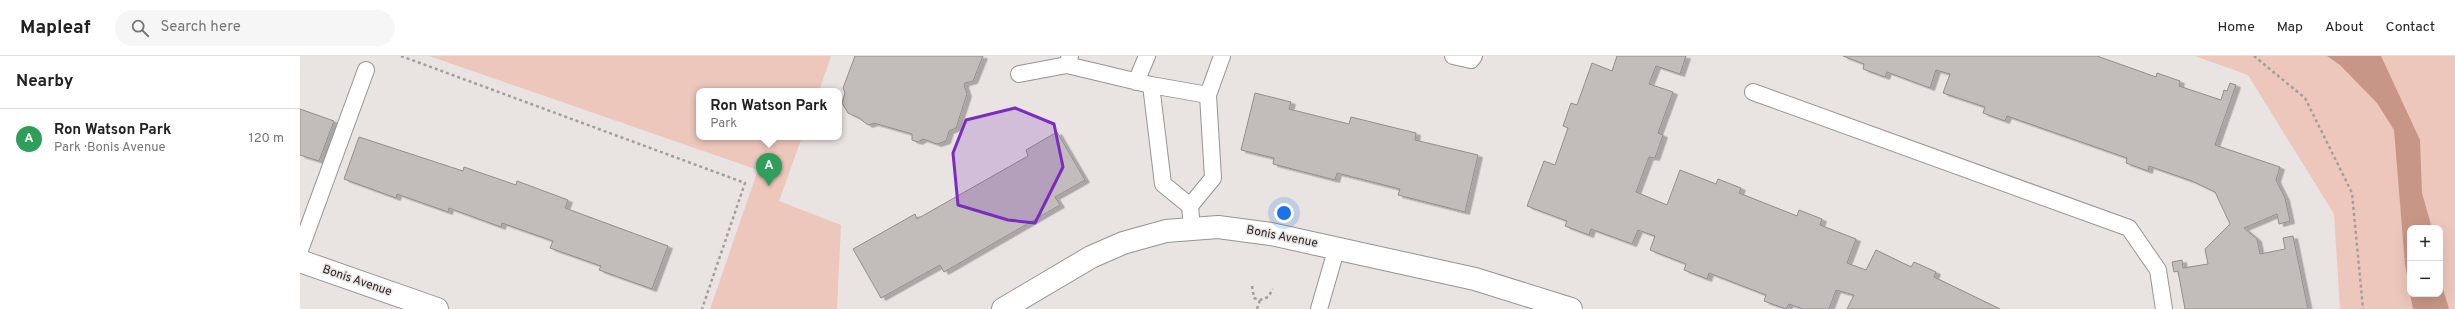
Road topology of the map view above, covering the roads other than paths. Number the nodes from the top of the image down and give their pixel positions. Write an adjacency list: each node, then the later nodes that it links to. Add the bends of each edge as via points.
1 (1147, 56): 8 (lane)
2 (1222, 56): 10 (lane)
3 (1453, 56): 4 (lane, via 1471,60)
4 (1474, 56)
5 (1069, 60): 7 (lane); 8 (lane)
6 (366, 70): 14 (lane)
7 (1019, 74)
8 (1144, 83): 10 (lane); 11 (lane, via 1163,184)
9 (1753, 92): 20 (lane, via 2129,228 2158,270)
10 (1208, 95): 11 (lane, via 1213,178)
11 (1190, 206): 12 (lane)
12 (1192, 228): 13 (street, Bonis Avenue, via 1245,229); 17 (street, Bonis Avenue, via 1166,231 1123,243 1091,257)
13 (1337, 247): 18 (lane); 19 (street, Bonis Avenue, via 1475,279)
14 (300, 250)
15 (300, 261): 16 (street, Bonis Avenue)
16 (438, 309)
17 (1003, 309)
18 (1319, 309)
19 (1571, 309)
20 (2164, 309)

